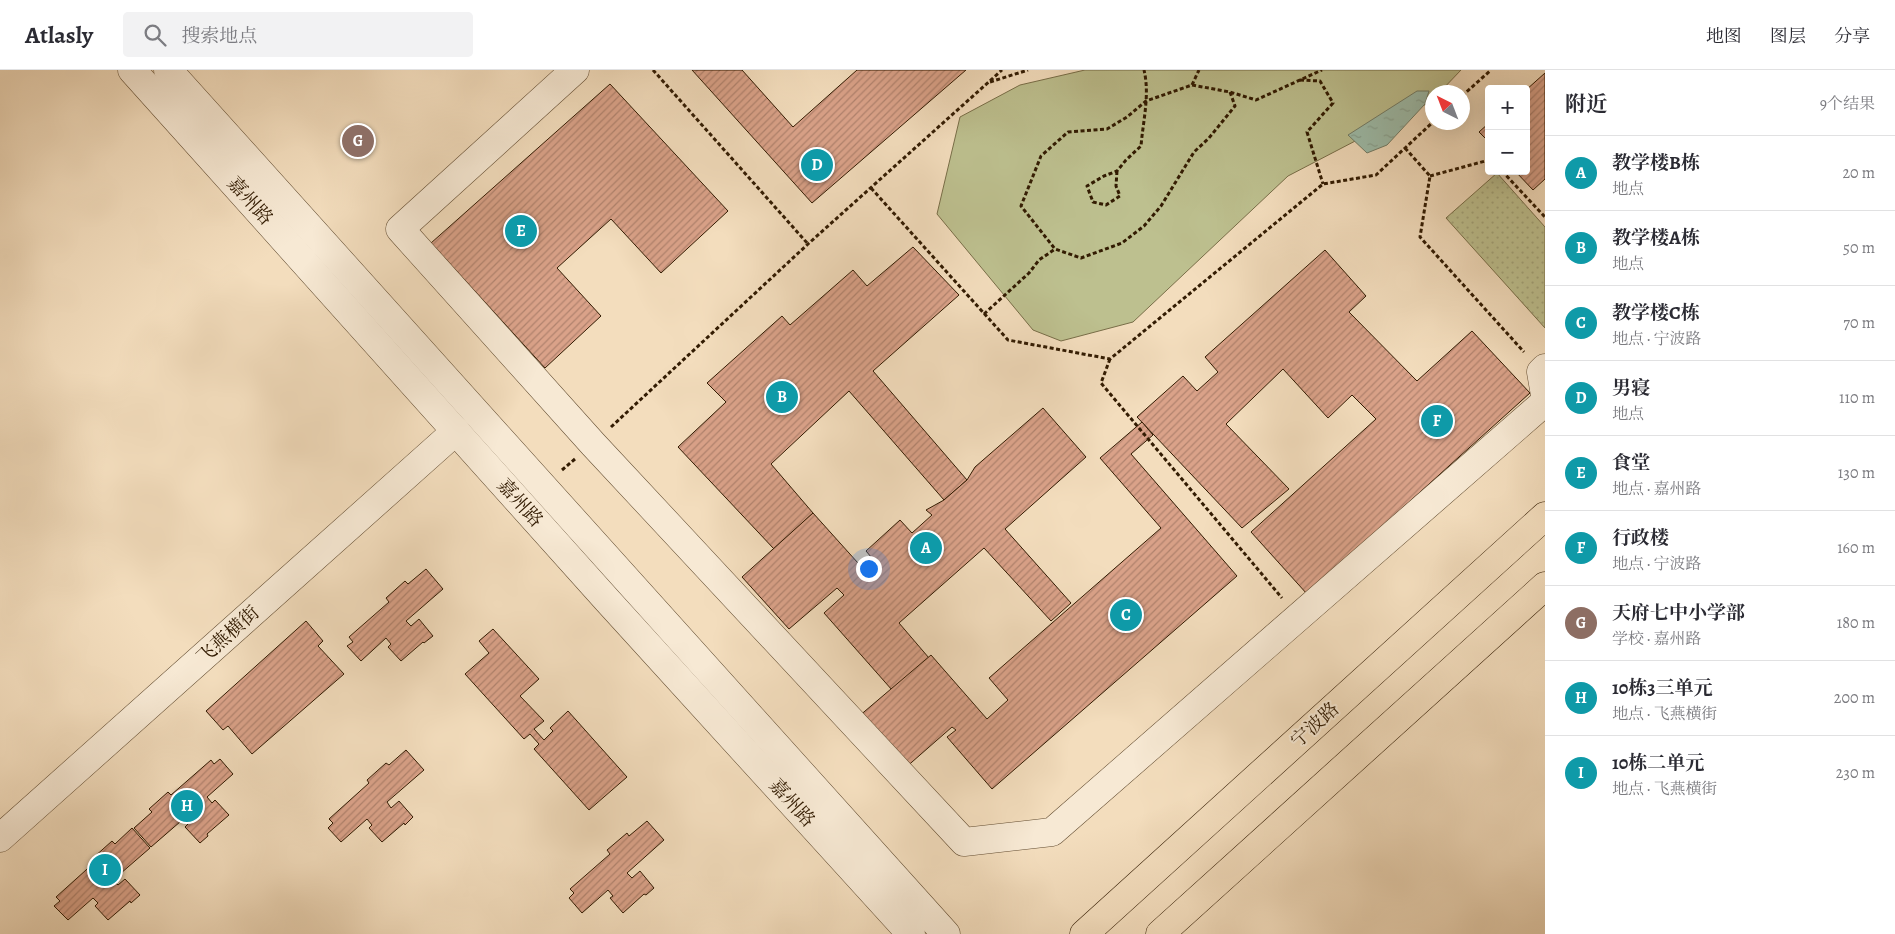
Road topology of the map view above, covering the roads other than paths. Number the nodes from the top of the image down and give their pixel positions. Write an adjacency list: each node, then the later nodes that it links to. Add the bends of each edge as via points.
1 (132, 70): 5 (street, 嘉州路)
2 (168, 70): 10 (street)
3 (575, 70): 4 (street, via 400,229 593,444 964,842 1052,832)
4 (1545, 402)
5 (456, 431): 8 (street, 飞燕横街); 9 (street, 嘉州路)
6 (1545, 516): 11 (main road, 宁波路)
7 (1545, 586): 12 (main road)
8 (0, 838)
9 (911, 934)
10 (946, 934)
11 (1084, 934)
12 (1160, 934)

